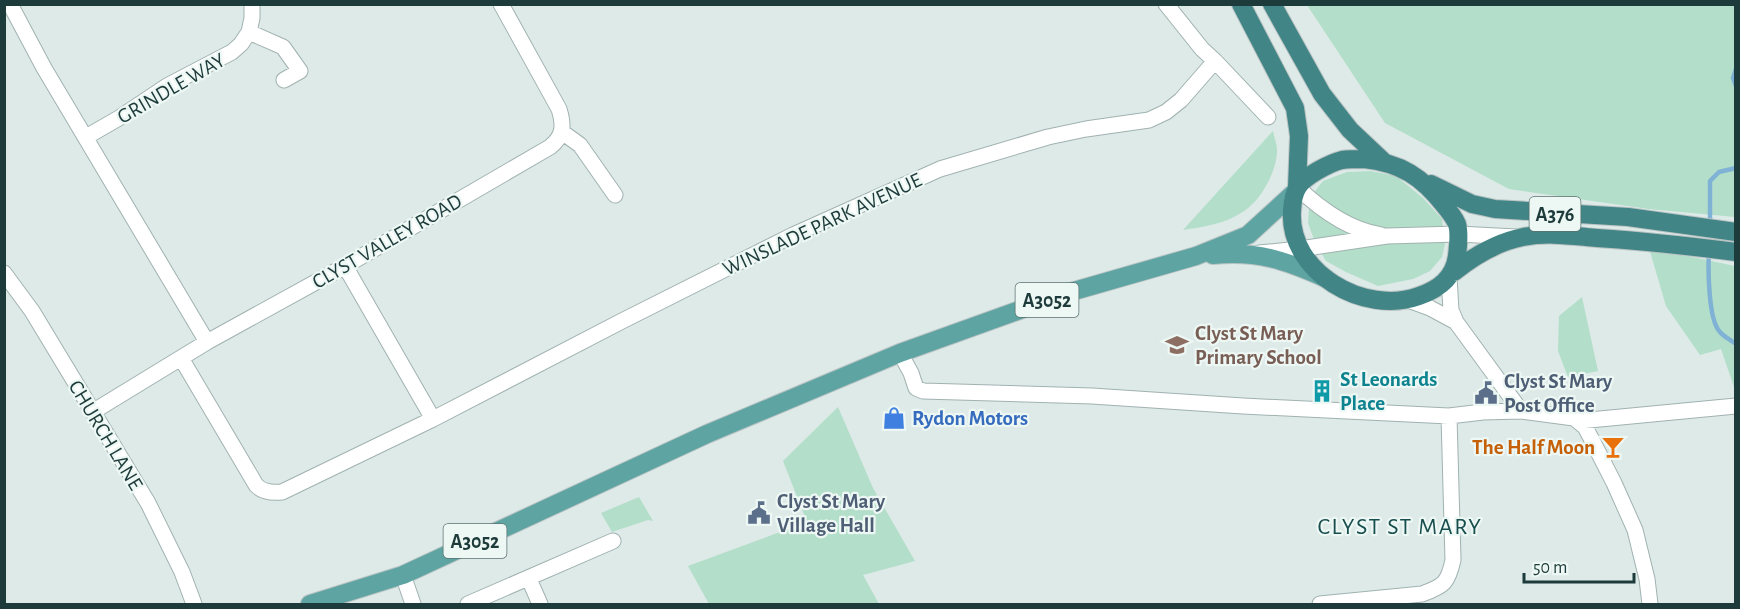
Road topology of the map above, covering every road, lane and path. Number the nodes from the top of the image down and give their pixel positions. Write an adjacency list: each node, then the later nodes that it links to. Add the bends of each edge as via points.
1 (10, 4): 12 (street)
2 (252, 4): 7 (street)
3 (501, 4): 11 (street, via 559,109)
4 (1166, 4): 8 (street)
5 (1241, 4): 15 (highway, A376, via 1295,108 1299,136)
6 (1272, 4): 13 (highway, A376, via 1322,94 1350,130)
7 (249, 32): 9 (street, via 283,47 305,68); 12 (street, GRINDLE WAY, via 232,52 167,86)
8 (1215, 61): 10 (street); 38 (street, WINSLADE PARK AVENUE, via 1181,100 1149,120 1067,133 940,169 782,241)
9 (284, 80)
10 (1268, 117)
11 (562, 132): 16 (street, via 580,145); 25 (street, CLYST VALLEY ROAD, via 550,147)
12 (86, 137): 31 (street)
13 (1383, 161): 14 (highway, A376); 15 (highway, A376, via 1342,160 1308,177)
14 (1416, 177): 17 (highway, A376, via 1472,204 1495,209 1628,217); 18 (highway, A376, via 1450,212)
15 (1295, 190): 19 (street, via 1340,220); 21 (highway, A376, via 1291,221); 24 (main road, A3052, via 1248,235)
16 (615, 195)
17 (1736, 232)
18 (1458, 234): 19 (street); 20 (street); 27 (highway, A376)
19 (1387, 236): 21 (street)
20 (1522, 237): 22 (highway, A376, via 1655,242); 27 (highway, A376, via 1494,246)
21 (1300, 249): 23 (street); 28 (highway, A376)
22 (1736, 252)
23 (1253, 254): 24 (main road, A3052); 28 (main road, A3052)
24 (1196, 256): 32 (main road, A3052, via 1067,293)
25 (345, 266): 31 (street, CLYST VALLEY ROAD); 38 (street)
26 (4, 273): 35 (street, CHURCH LANE)
27 (1451, 274): 29 (highway, A376, via 1433,290); 30 (street, via 1451,310)
28 (1328, 279): 29 (highway, A376, via 1365,299)
29 (1408, 300): 30 (street)
30 (1456, 322): 36 (street)
31 (207, 342): 33 (street, CLYST VALLEY ROAD)
32 (900, 353): 37 (street, via 916,388 923,391 1092,396); 41 (main road, A3052, via 717,430)
33 (181, 358): 35 (street, CLYST VALLEY ROAD); 38 (street, WINSLADE PARK AVENUE, via 256,485 267,491 282,492)
34 (1736, 406): 39 (street)
35 (94, 411): 44 (street, CHURCH LANE, via 148,503)
36 (1521, 411): 37 (street); 39 (street)
37 (1449, 416): 48 (street, via 1453,560 1449,578 1422,594)
38 (433, 419)
39 (1579, 421): 49 (street, via 1635,530)
40 (613, 541): 42 (street)
41 (402, 575): 45 (main road, A3052); 46 (street)
42 (529, 579): 43 (street); 47 (street)
43 (473, 603)
44 (195, 604)
45 (310, 604)
46 (413, 604)
47 (540, 604)
48 (1320, 604)
49 (1650, 604)

